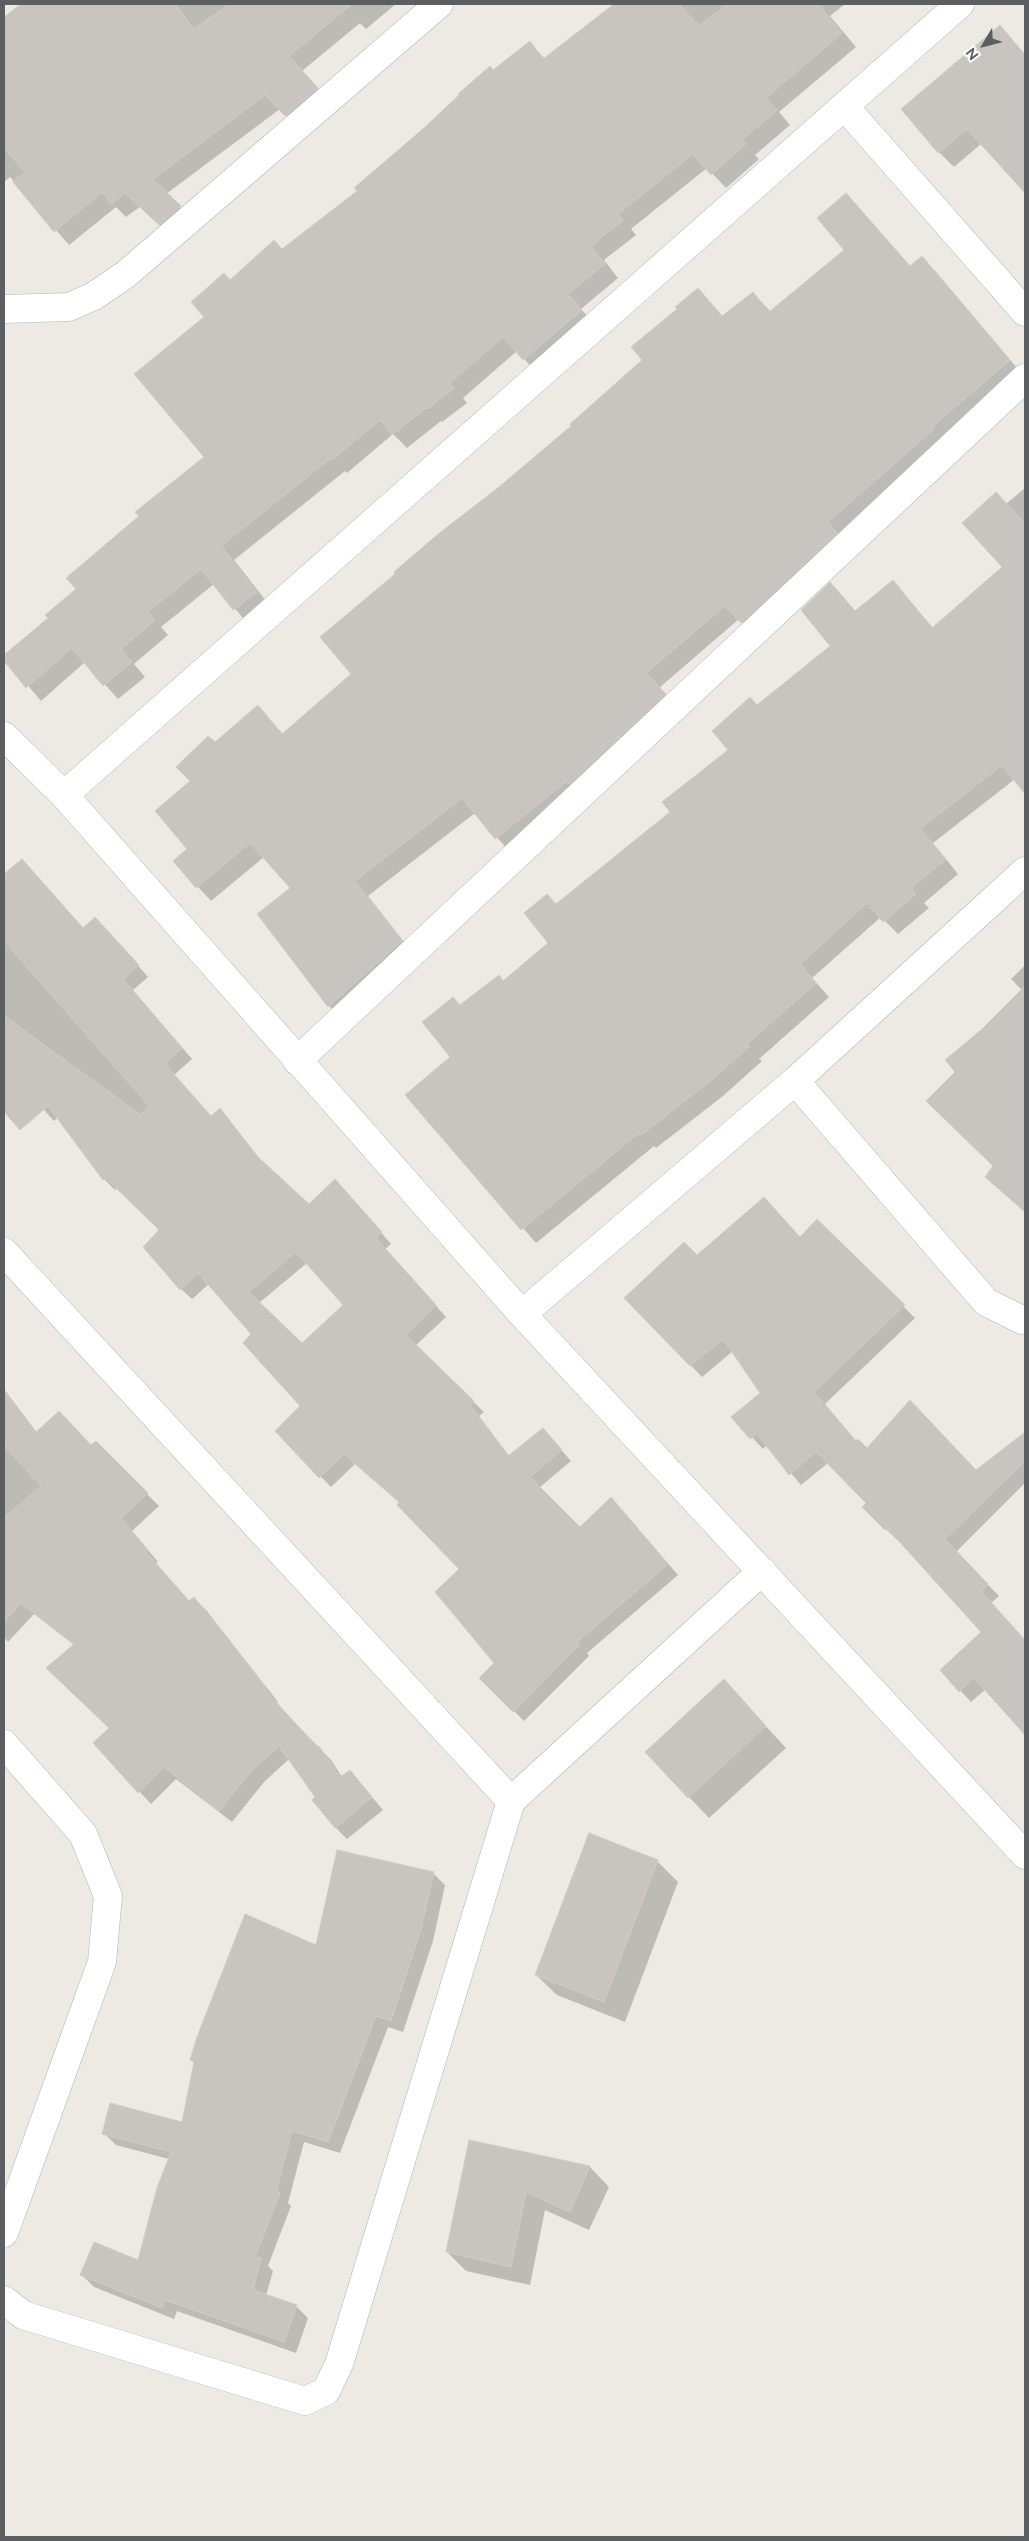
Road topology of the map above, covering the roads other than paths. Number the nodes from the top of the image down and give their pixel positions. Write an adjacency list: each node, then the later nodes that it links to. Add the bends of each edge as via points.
1 (440, 4): 4 (street, via 125,276 69,307)
2 (960, 4): 3 (street)
3 (845, 107): 5 (street); 8 (street)
4 (4, 309)
5 (1025, 312)
6 (1025, 378): 10 (street)
7 (4, 736): 8 (street)
8 (64, 795): 10 (street)
9 (1025, 871): 11 (street)
10 (297, 1061): 13 (street)
11 (796, 1081): 13 (street); 14 (street, via 986,1302)
12 (4, 1252): 17 (street)
13 (522, 1314): 15 (street)
14 (1025, 1319)
15 (762, 1570): 17 (street); 18 (street)
16 (4, 1744): 19 (street, via 83,1834 108,1896 102,1962)
17 (511, 1801): 20 (street, via 338,2364 326,2391 305,2401 23,2315)
18 (1025, 1854)
19 (4, 2233)
20 (4, 2300)

